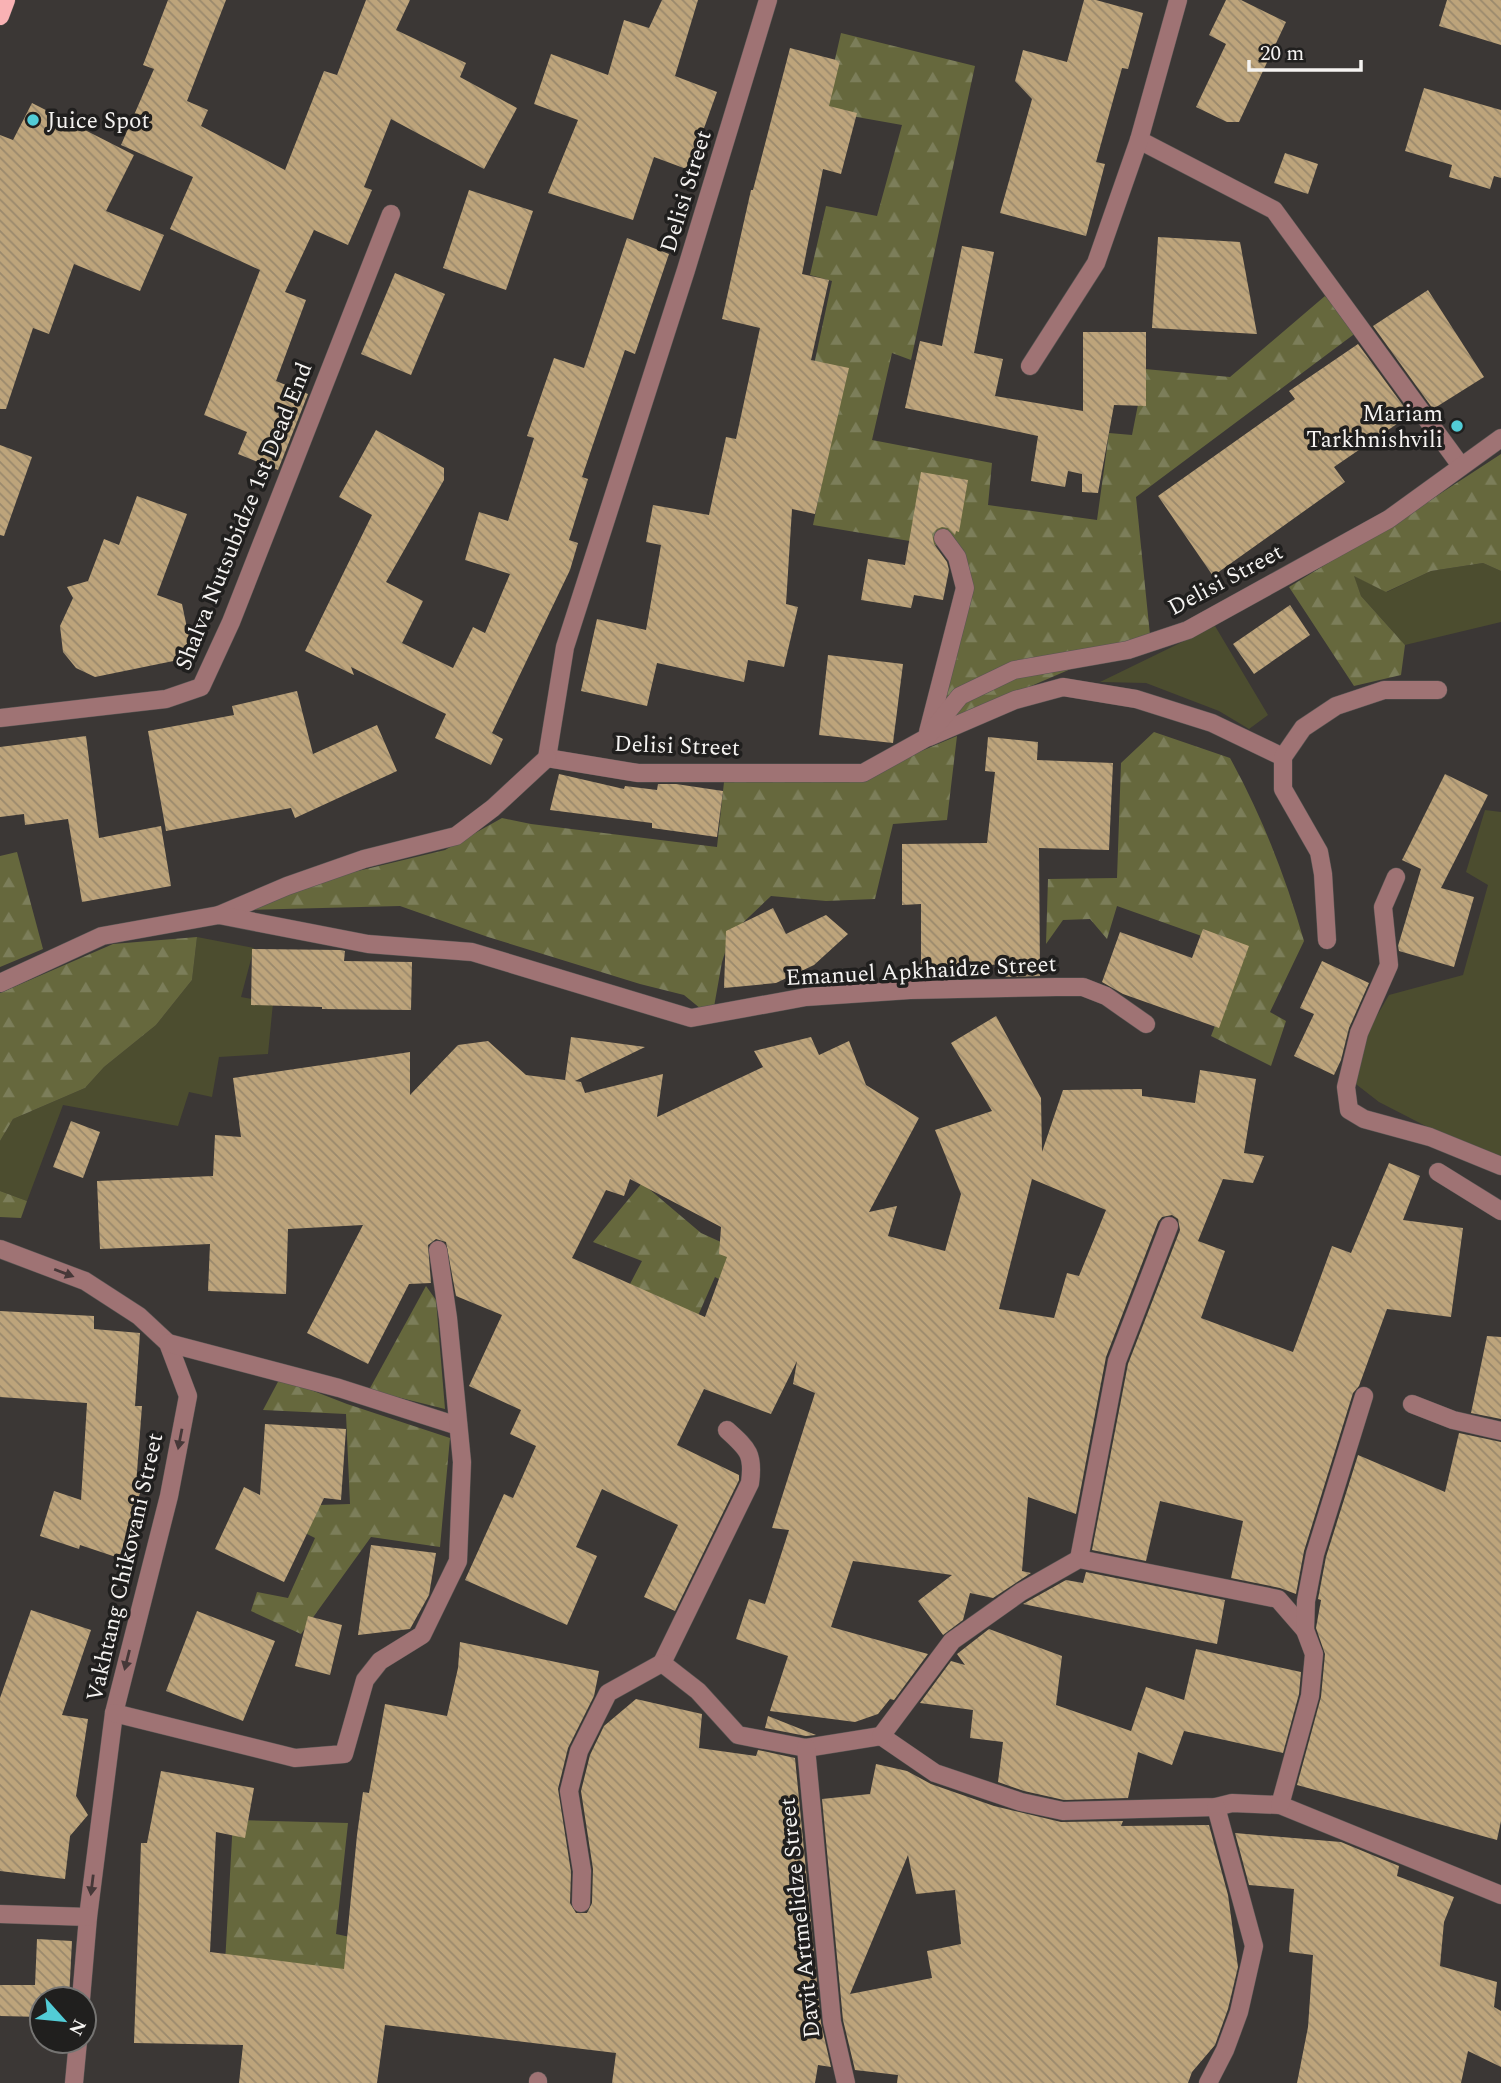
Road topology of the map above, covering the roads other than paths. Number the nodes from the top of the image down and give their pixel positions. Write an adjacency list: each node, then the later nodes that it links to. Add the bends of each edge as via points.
1 (6, 0): 4 (main road)
2 (768, 0): 15 (street, Delisi Street, via 687,270 565,647)
3 (1178, 0): 5 (street)
4 (0, 16)
5 (1139, 141): 7 (street, via 1096,263); 9 (street, via 1274,210)
6 (391, 214): 12 (street, Shalva Nutsubidze 1st Dead End, via 231,622 201,687 166,699)
7 (1030, 366)
8 (1501, 438): 9 (street, Delisi Street)
9 (1461, 466): 13 (street, Delisi Street, via 1389,519 1188,630 1128,650 1014,670 960,696)
10 (943, 538): 13 (street, via 957,557 965,588)
11 (1438, 690): 14 (street, via 1384,690 1336,706 1303,728)
12 (0, 718)
13 (926, 738): 14 (street, via 1015,700 1063,687 1161,706 1212,723); 15 (street, Delisi Street, via 863,773 638,773)
14 (1283, 757): 18 (street, via 1283,789 1319,852)
15 (547, 758): 17 (street, via 456,836 364,859)
16 (1396, 877): 21 (street, via 1384,907 1389,965 1359,1033 1346,1087 1349,1110)
17 (219, 915): 19 (street, Emanuel Apkhaidze Street, via 102,936); 20 (street, Emanuel Apkhaidze Street, via 368,944 472,952 691,1018 806,997 1056,986 1083,987 1107,996)
18 (1327, 940)
19 (0, 983)
20 (1146, 1024)
21 (1501, 1166)
22 (1438, 1172): 23 (street)
23 (1501, 1210)
24 (1169, 1226): 33 (street, via 1117,1362)
25 (0, 1249): 27 (street, Vakhtang Chikovani Street, one-way to 27, via 85,1281 139,1316)
26 (439, 1250): 30 (street)
27 (169, 1343): 30 (street, via 339,1388); 36 (street, Vakhtang Chikovani Street, one-way to 36, via 188,1396 169,1496)
28 (1364, 1396): 34 (street, via 1315,1554)
29 (1412, 1404): 32 (street, via 1452,1420)
30 (458, 1426): 36 (street, via 462,1462 458,1561 422,1635 380,1661 365,1680 344,1754 295,1758)
31 (727, 1430): 35 (street, via 747,1448 753,1466 750,1483)
32 (1501, 1431)
33 (1079, 1559): 34 (street, via 1278,1599); 37 (street, via 1021,1592 952,1641)
34 (1305, 1630): 39 (street, via 1314,1654 1310,1696)
35 (662, 1663): 38 (street, via 698,1691 738,1735); 42 (street, via 608,1693 579,1751 569,1791 582,1871)
36 (114, 1713): 44 (street, Vakhtang Chikovani Street, one-way to 44)
37 (881, 1736): 38 (street); 40 (street, via 935,1773 1042,1807 1063,1811)
38 (806, 1748): 48 (street, Davit Artmelidze Street, via 832,2022)
39 (1280, 1805): 40 (street); 41 (street)
40 (1216, 1807): 49 (street, via 1254,1946 1239,2012)
41 (1501, 1895)
42 (581, 1903)
43 (0, 1914): 44 (street)
44 (88, 1917): 45 (street, Vakhtang Chikovani Street)
45 (82, 1985)
46 (77, 2055): 47 (street)
47 (74, 2083)
48 (846, 2083)
49 (1208, 2083)

